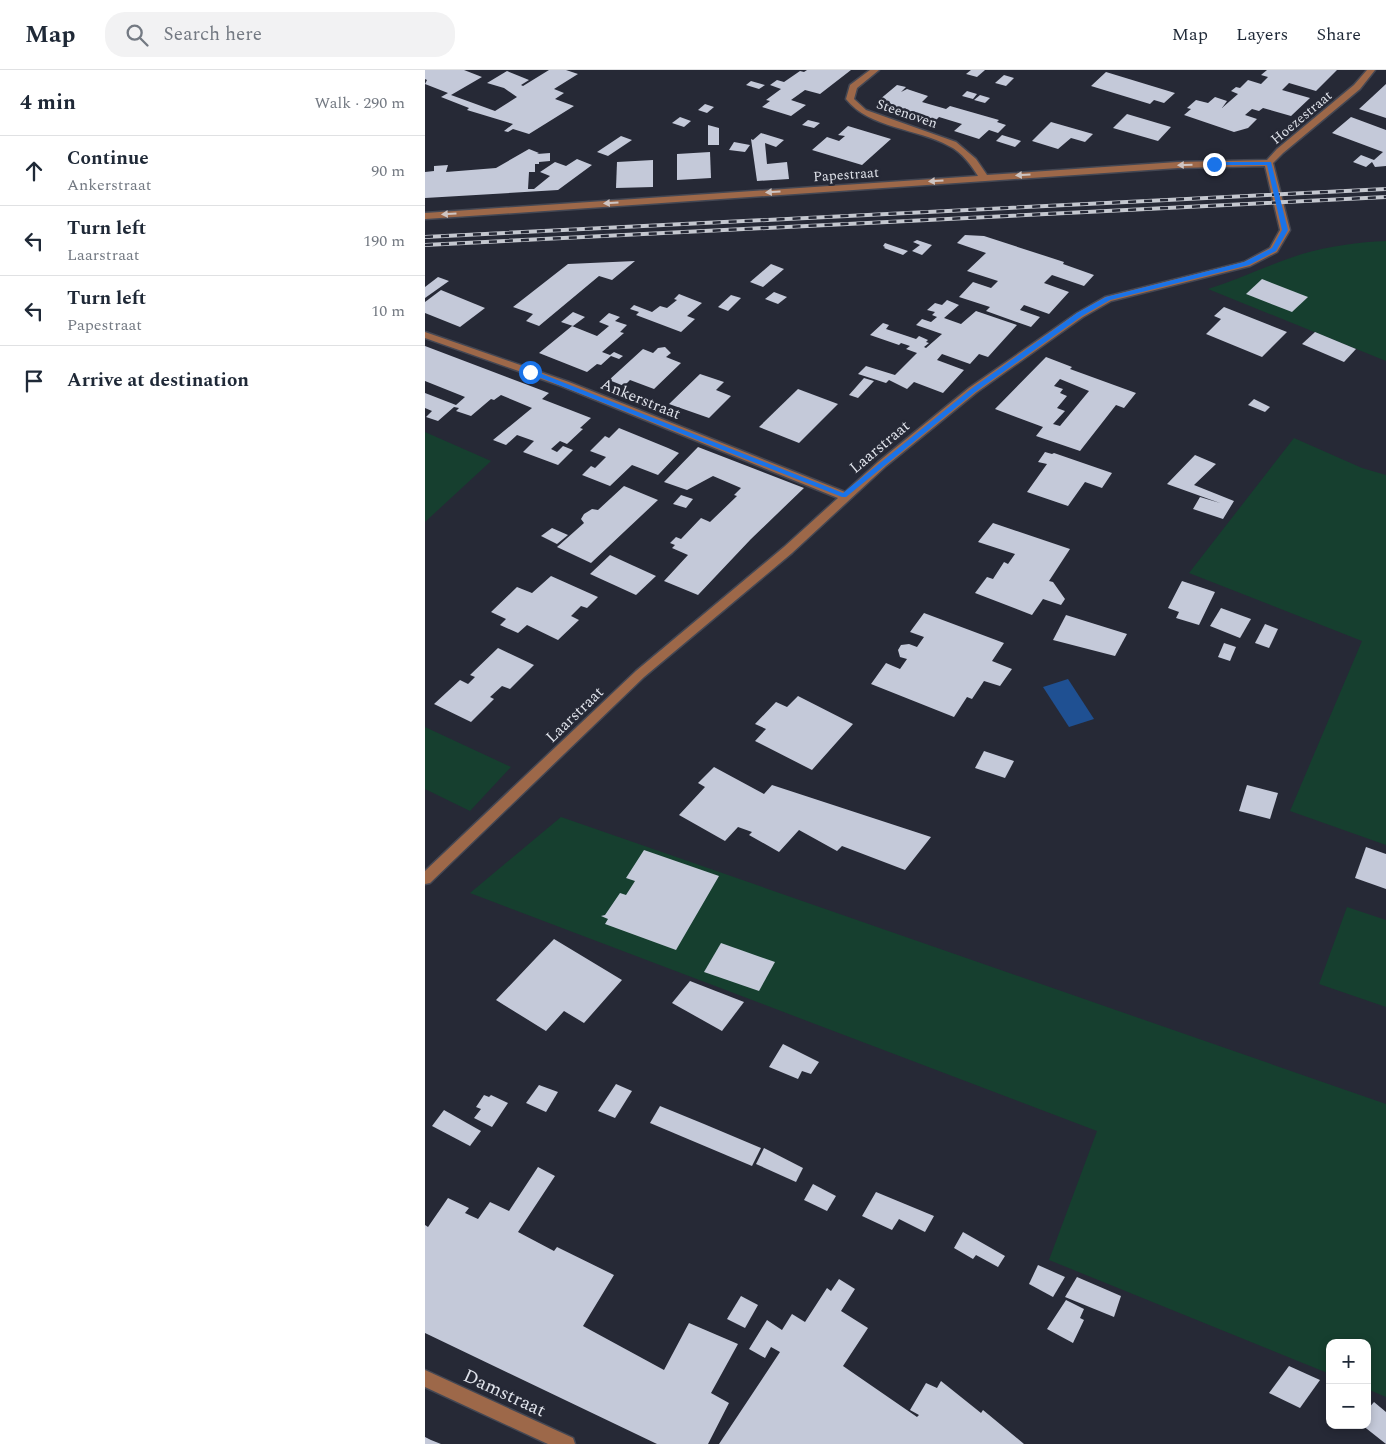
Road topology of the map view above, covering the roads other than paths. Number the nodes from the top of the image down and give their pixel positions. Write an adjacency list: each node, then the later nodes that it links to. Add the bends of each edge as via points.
1 (875, 70): 4 (street, Steenoven, via 853,87 850,99 863,112 953,144 973,161)
2 (1371, 70): 3 (street, Hoezestraat, via 1357,87)
3 (1269, 163): 4 (street, Papestraat, one-way to 4, via 1178,165); 7 (street, Laarstraat, via 1285,230 1274,250 1247,264 1108,299 1079,314 973,390)
4 (984, 178): 5 (street, Papestraat, one-way to 5)
5 (425, 216)
6 (425, 335): 7 (street, Ankerstraat, via 565,384)
7 (844, 496): 8 (street, Laarstraat, via 788,550 640,674)
8 (425, 878)
9 (425, 1378): 10 (street, Damstraat)
10 (567, 1444)

